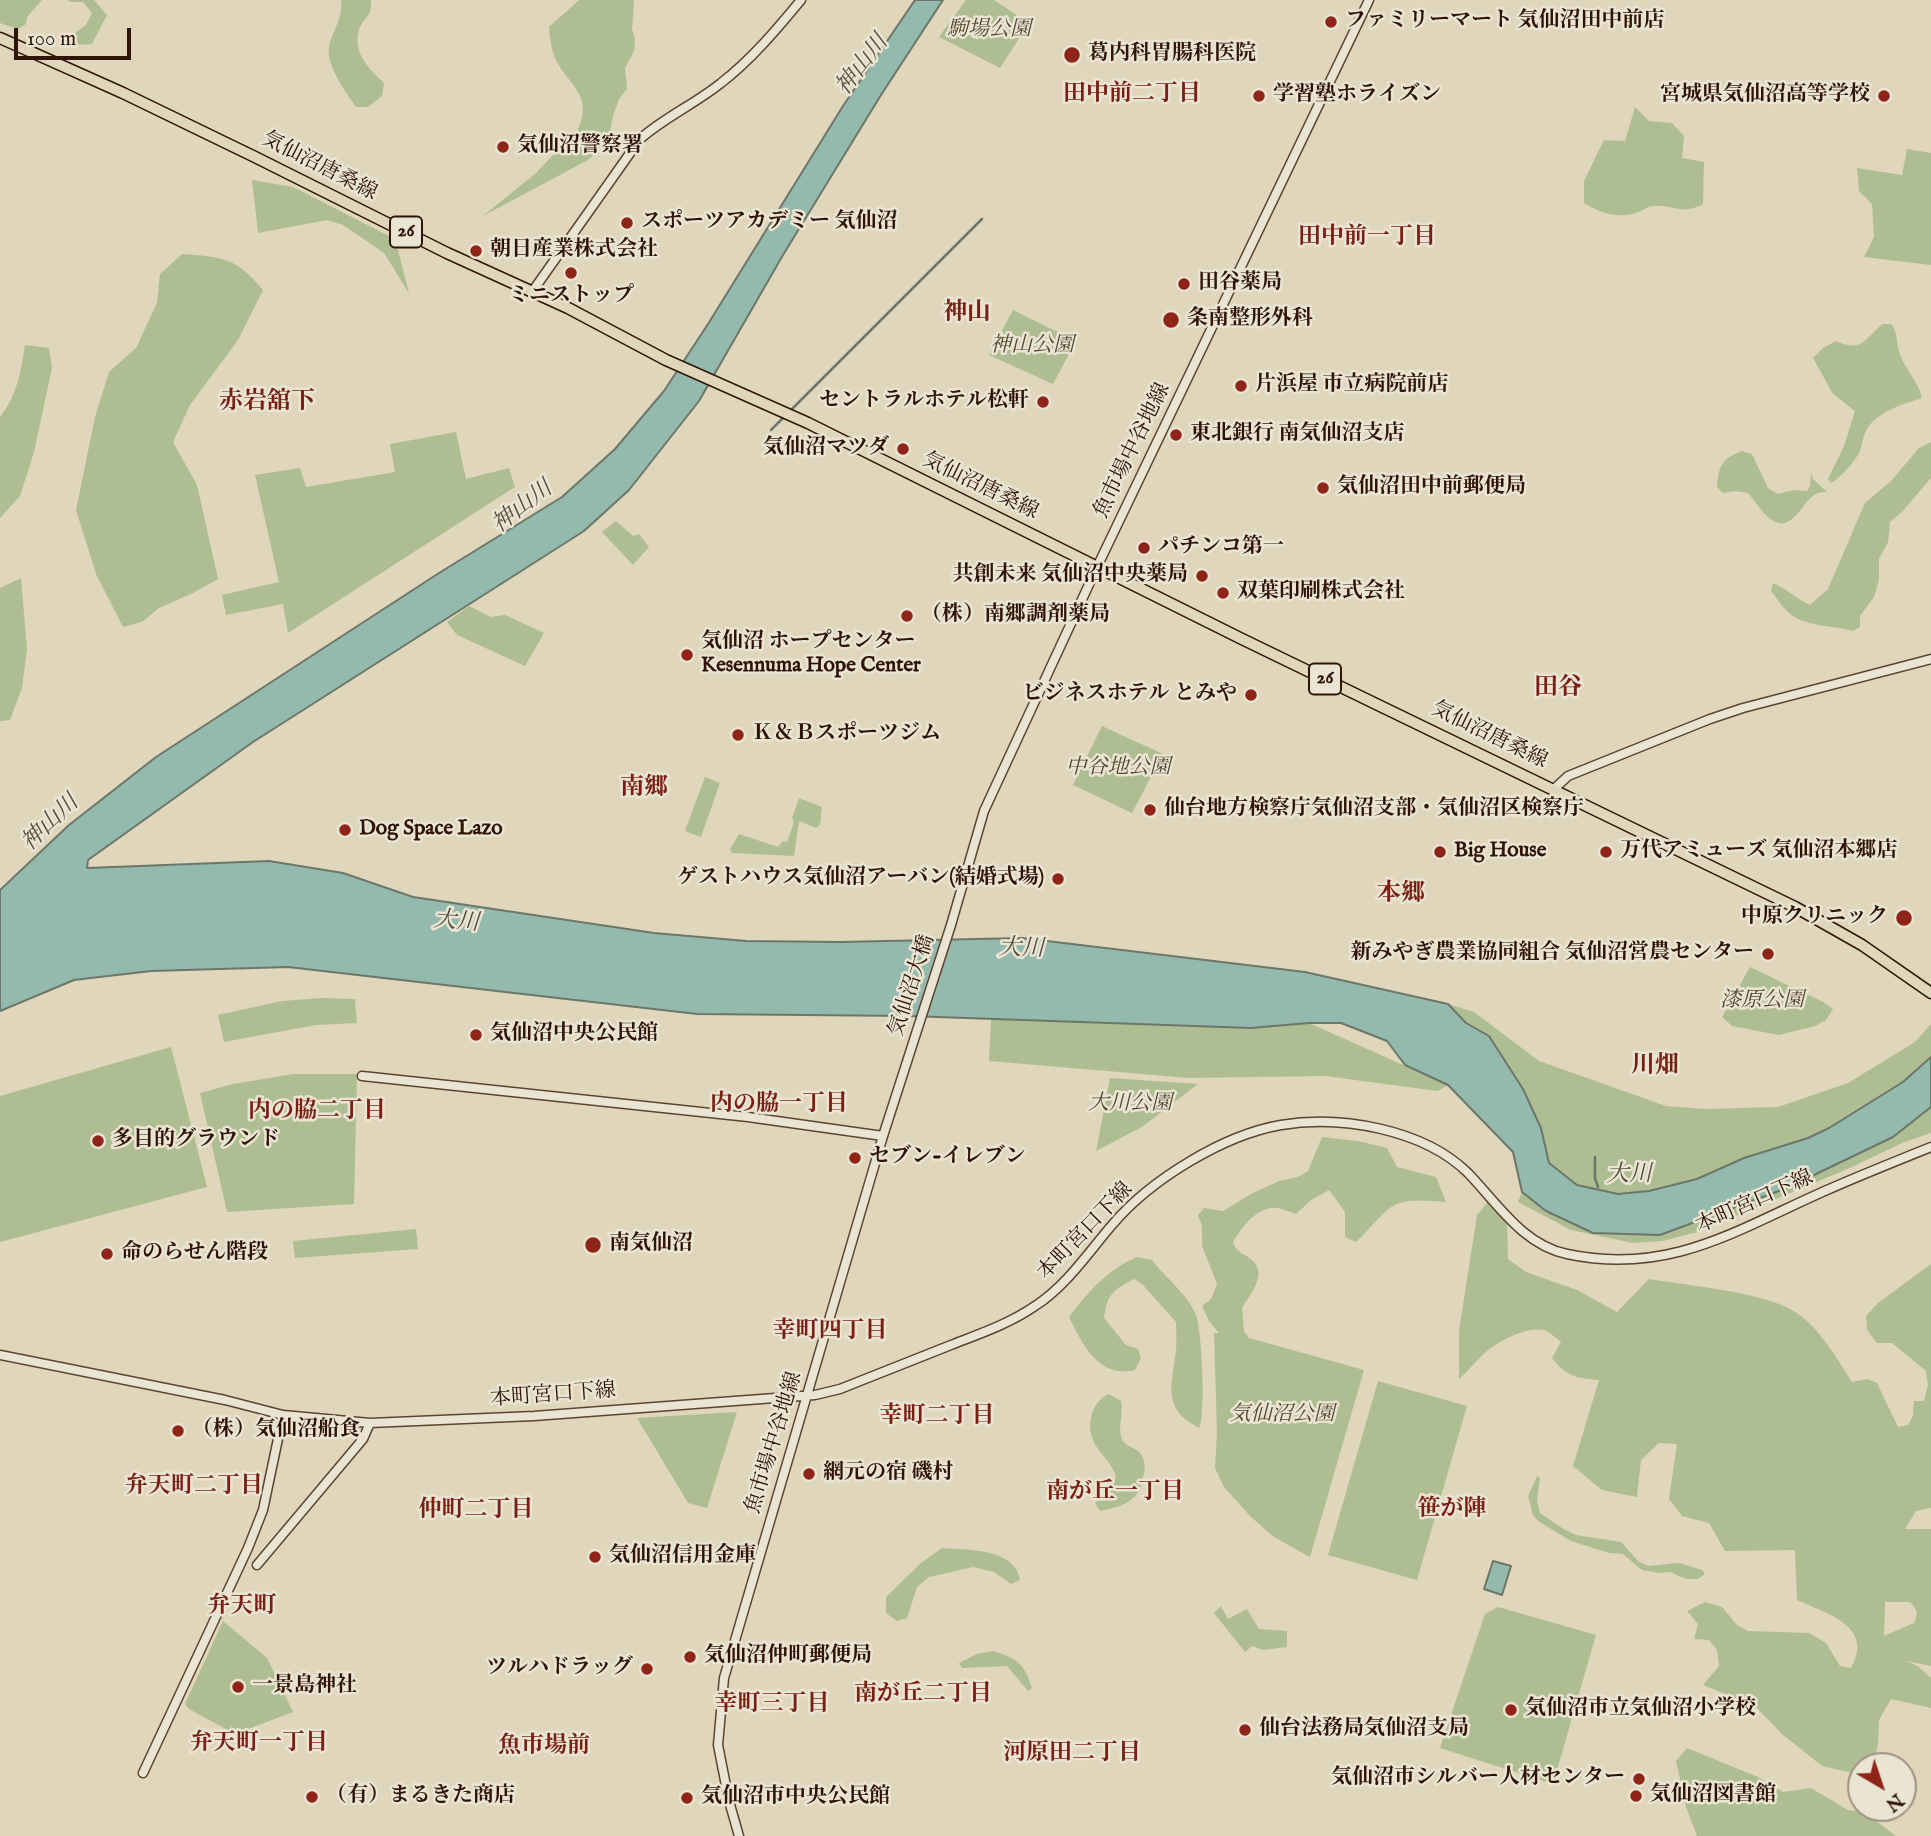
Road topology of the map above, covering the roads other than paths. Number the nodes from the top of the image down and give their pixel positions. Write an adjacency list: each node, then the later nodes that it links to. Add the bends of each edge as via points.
1 (801, 0): 4 (street, via 723,82 640,139)
2 (1369, 0): 5 (street, 魚市場中谷地線)
3 (0, 38): 4 (main road, 気仙沼唐桑線 / 26)
4 (532, 292): 5 (main road, 気仙沼唐桑線 / 26)
5 (1098, 565): 7 (main road, 気仙沼唐桑線 / 26); 8 (street, 魚市場中谷地線, via 992,790)
6 (1931, 659): 7 (street, via 1710,719 1568,776)
7 (1554, 789): 9 (main road, 気仙沼唐桑線 / 26, via 1828,925)
8 (951, 925): 10 (street, 気仙沼大橋)
9 (1931, 993)
10 (908, 1057): 12 (street, 魚市場中谷地線)
11 (362, 1076): 12 (street)
12 (883, 1136): 15 (street, 魚市場中谷地線)
13 (1931, 1147): 15 (street, 本町宮口下線, via 1715,1242 1664,1256 1622,1259 1563,1254 1542,1244 1512,1223 1466,1172 1432,1145 1370,1127 1305,1122 1278,1126 1221,1144 1183,1166 1115,1221 1066,1280 1036,1306 1003,1324 841,1389)
14 (0, 1355): 16 (street, 本町宮口下線)
15 (808, 1395): 17 (street, 本町宮口下線); 20 (street, 魚市場中谷地線, via 724,1678 718,1745)
16 (283, 1415): 17 (street, 本町宮口下線); 19 (street, via 263,1510)
17 (370, 1423): 18 (street, via 363,1439)
18 (257, 1565)
19 (143, 1773)
20 (739, 1836)

